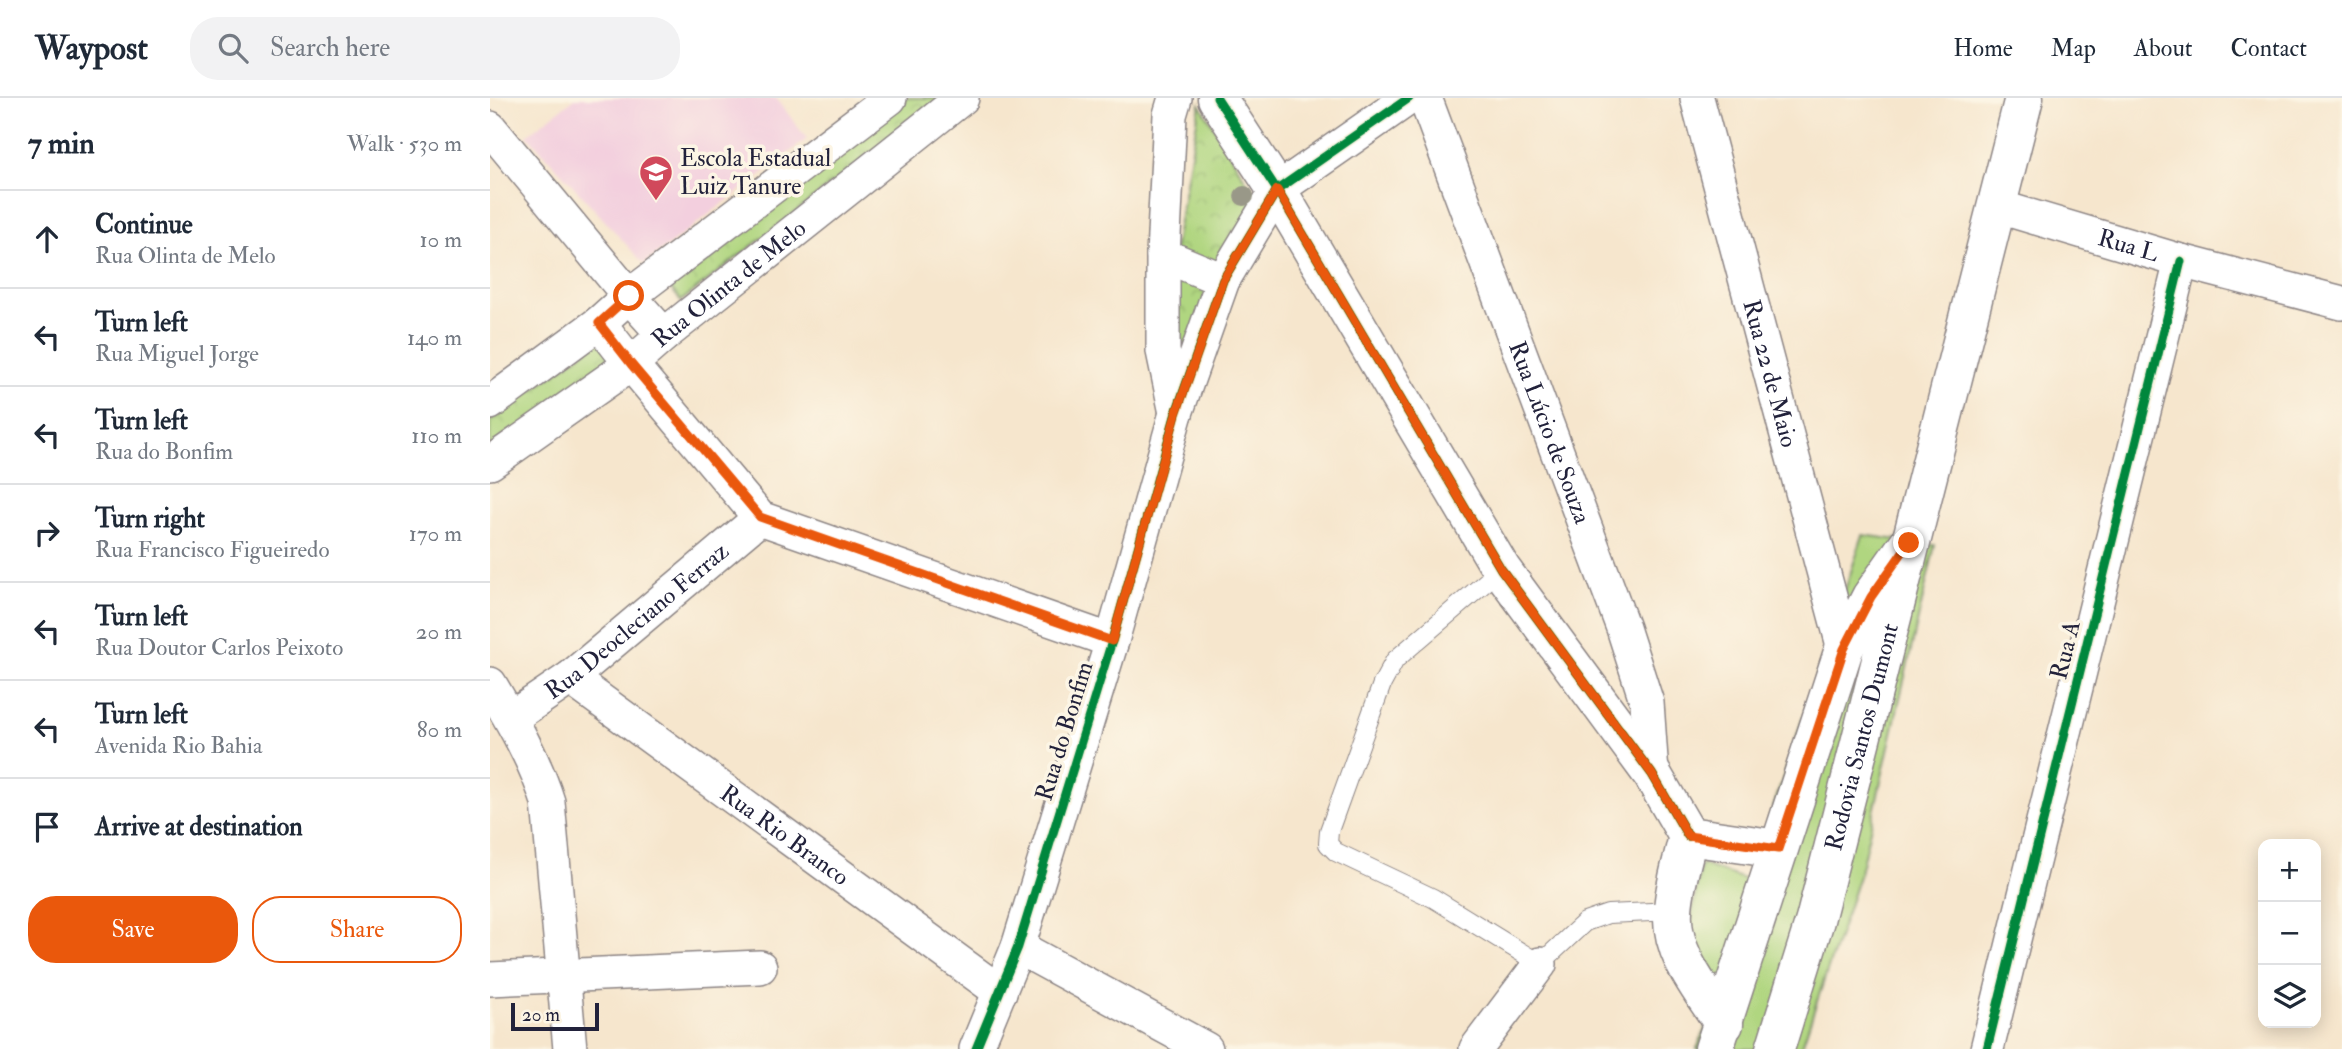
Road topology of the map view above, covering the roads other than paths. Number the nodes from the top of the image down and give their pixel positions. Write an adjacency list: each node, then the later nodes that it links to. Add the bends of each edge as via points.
1 (890, 98): 15 (street, Rua Olinta de Melo)
2 (962, 98): 18 (street, Rua Olinta de Melo)
3 (1175, 98): 12 (street, Rua do Bonfim, via 1170,115)
4 (1217, 98): 10 (main road)
5 (1409, 98): 10 (street)
6 (1425, 98): 31 (street, Rua Lúcio de Souza, via 1623,628 1647,703)
7 (1697, 98): 27 (street, Rua 22 de Maio)
8 (2024, 98): 11 (main road, Rodovia Santos Dumont)
9 (490, 128): 15 (street)
10 (1277, 190): 14 (street, Rua do Bonfim); 25 (main road)
11 (1996, 206): 13 (street, Rua L); 24 (main road, Rodovia Santos Dumont)
12 (1163, 255): 14 (street); 21 (street, Rua do Bonfim, via 1163,351)
13 (2181, 261): 16 (street, Rua L); 47 (street, Rua A)
14 (1223, 280): 21 (street, Rua do Bonfim)
15 (629, 296): 17 (street, Rua Olinta de Melo); 18 (street)
16 (2342, 303)
17 (599, 323): 19 (street); 20 (street, Rua Olinta de Melo)
18 (664, 335): 19 (street, Rua Olinta de Melo)
19 (631, 364): 22 (street, Rua Olinta de Melo); 23 (street)
20 (490, 403)
21 (1176, 414): 26 (street, Rua do Bonfim)
22 (490, 463)
23 (760, 517): 26 (street); 28 (street, Rua Deocleciano Ferraz)
24 (1909, 543): 27 (main road, via 1871,597); 46 (main road, Rodovia Santos Dumont, via 1815,920)
25 (1501, 569): 31 (main road); 36 (lane, via 1395,660 1364,733 1328,844 1433,898)
26 (1112, 641): 35 (street, Rua do Bonfim)
27 (1844, 649): 33 (main road)
28 (570, 678): 30 (street, Rua Deocleciano Ferraz); 40 (street, Rua Rio Branco)
29 (490, 684): 30 (street)
30 (511, 718): 38 (street, via 548,802)
31 (1652, 774): 32 (main road)
32 (1688, 836): 33 (main road); 34 (main road)
33 (1778, 849): 41 (main road)
34 (1673, 911): 36 (lane, via 1608,914 1585,922); 41 (main road, via 1684,962)
35 (1018, 947): 40 (street, Rua do Bonfim); 44 (street)
36 (1540, 964): 45 (street)
37 (761, 967): 38 (street)
38 (565, 976): 39 (street); 42 (street)
39 (490, 979)
40 (1000, 992): 43 (street, Rua do Bonfim)
41 (1719, 1036)
42 (570, 1049)
43 (976, 1049)
44 (1206, 1049)
45 (1476, 1049)
46 (1775, 1049)
47 (1987, 1049)

